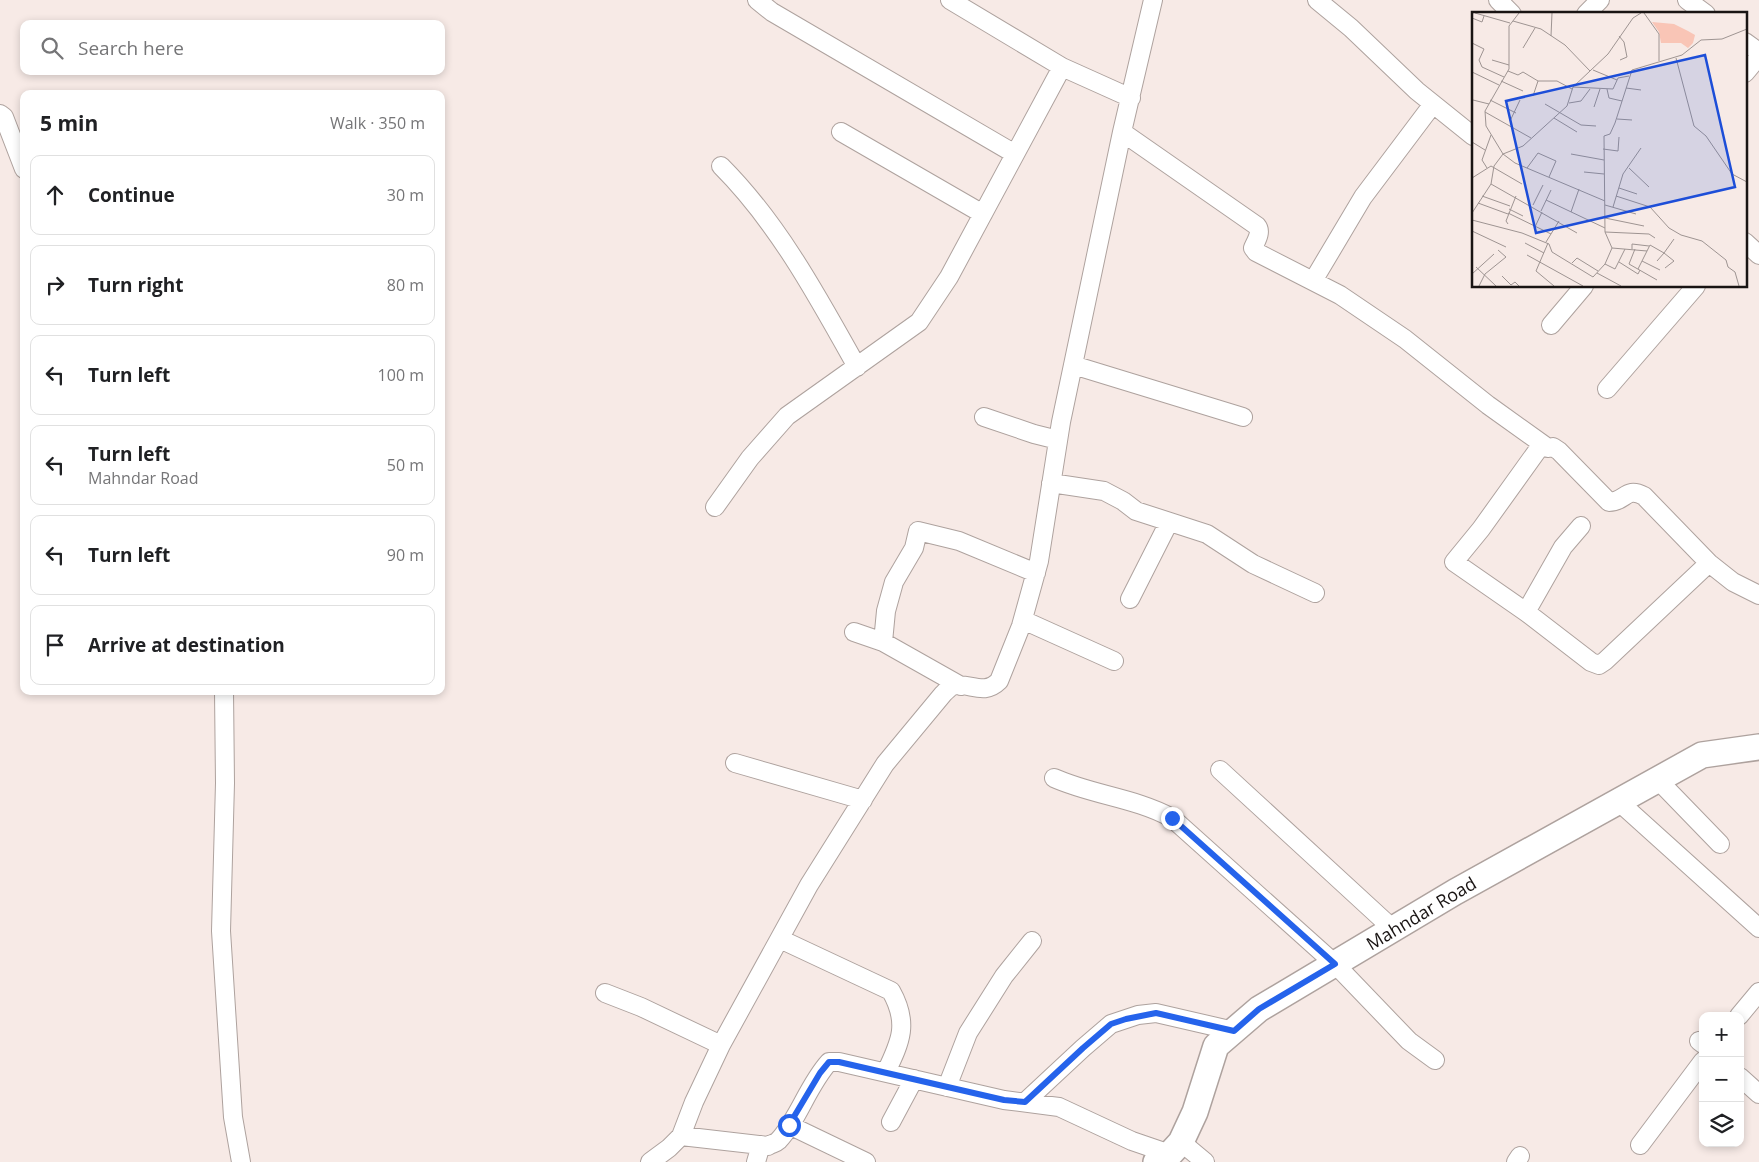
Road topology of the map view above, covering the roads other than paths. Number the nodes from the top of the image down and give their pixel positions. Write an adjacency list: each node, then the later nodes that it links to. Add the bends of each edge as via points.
1 (757, 0): 22 (street, via 772,12)
2 (950, 0): 14 (street)
3 (1153, 0): 16 (street)
4 (1317, 0): 17 (street)
5 (1498, 0): 8 (street)
6 (1600, 0): 9 (street)
7 (1687, 0): 10 (street)
8 (1510, 12)
9 (1588, 12)
10 (1703, 12)
11 (1746, 43): 12 (street)
12 (1759, 52)
13 (1759, 56): 15 (street)
14 (1062, 66): 16 (street); 22 (street)
15 (1746, 72)
16 (1131, 98): 20 (street)
17 (1433, 104): 21 (street); 28 (street, via 1363,197)
18 (0, 114): 23 (street)
19 (842, 132): 25 (street)
20 (1122, 132): 28 (street, via 1257,226 1260,233 1253,248 1256,252); 32 (street)
21 (1472, 135)
22 (1014, 154): 25 (street)
23 (20, 159)
24 (721, 166): 33 (street, via 752,198 765,217 822,303)
25 (983, 214): 33 (street, via 949,277 919,322)
26 (1746, 243): 27 (street)
27 (1759, 254)
28 (1313, 282): 38 (street, via 1340,295 1405,340)
29 (1582, 288): 31 (street)
30 (1694, 288): 34 (street)
31 (1551, 325)
32 (1074, 365): 36 (street); 37 (street)
33 (857, 367): 40 (street, via 788,416 750,458)
34 (1607, 389)
35 (984, 417): 37 (street)
36 (1243, 417)
37 (1058, 440): 39 (street)
38 (1542, 444): 43 (street, via 1559,451 1609,502 1629,493 1637,492 1644,496); 48 (street, via 1454,562)
39 (1051, 483): 41 (street, via 1104,491 1136,511); 44 (street)
40 (715, 507)
41 (1168, 522): 45 (street, via 1207,534 1243,558); 47 (street)
42 (1581, 526): 48 (street, via 1563,547)
43 (1709, 563): 46 (street, via 1733,582); 48 (street, via 1599,665)
44 (1036, 573): 49 (street); 51 (street, via 959,541 918,531 914,548 894,582 886,611)
45 (1315, 593)
46 (1759, 595)
47 (1130, 599)
48 (1526, 612)
49 (1023, 620): 52 (street); 53 (street, via 999,681 985,689)
50 (854, 632): 51 (street)
51 (884, 642): 53 (street)
52 (1114, 661)
53 (961, 686): 60 (street, via 952,686 943,694 885,764)
54 (224, 695): 87 (street, via 221,931 233,1117)
55 (1759, 747): 59 (street, Mahndar Road, via 1702,755)
56 (735, 763): 60 (street)
57 (1220, 770): 64 (street)
58 (1054, 778): 67 (street, via 1172,818)
59 (1657, 779): 61 (street, Mahndar Road); 62 (street)
60 (863, 800): 65 (street)
61 (1618, 801): 63 (street); 64 (street, Mahndar Road)
62 (1720, 844)
63 (1759, 928)
64 (1393, 929): 67 (street, Mahndar Road)
65 (780, 939): 72 (street); 75 (street, via 891,991 900,1006 902,1022 896,1050)
66 (1032, 941): 78 (street, via 1004,976 968,1033)
67 (1335, 964): 71 (street, Mahndar Road, via 1259,1009); 73 (street, via 1408,1041)
68 (1759, 992): 70 (street)
69 (605, 993): 72 (street)
70 (1742, 1012)
71 (1234, 1031): 80 (street, via 1156,1013 1111,1024); 85 (street, Mahndar Road, via 1216,1046 1195,1112)
72 (720, 1045): 83 (street)
73 (1435, 1060)
74 (1699, 1066): 84 (street)
75 (886, 1072): 76 (street); 82 (street, via 829,1062)
76 (914, 1079): 78 (street); 81 (street)
77 (1744, 1081): 79 (street)
78 (947, 1087): 80 (street)
79 (1759, 1094)
80 (1025, 1102): 85 (street, via 1059,1107 1132,1141)
81 (891, 1122)
82 (789, 1125): 86 (street, via 777,1142); 89 (street)
83 (681, 1136): 86 (street); 88 (street)
84 (1640, 1145)
85 (1169, 1153): 90 (street)
86 (758, 1154)
87 (240, 1162)
88 (650, 1162)
89 (866, 1162)
90 (1205, 1162)

